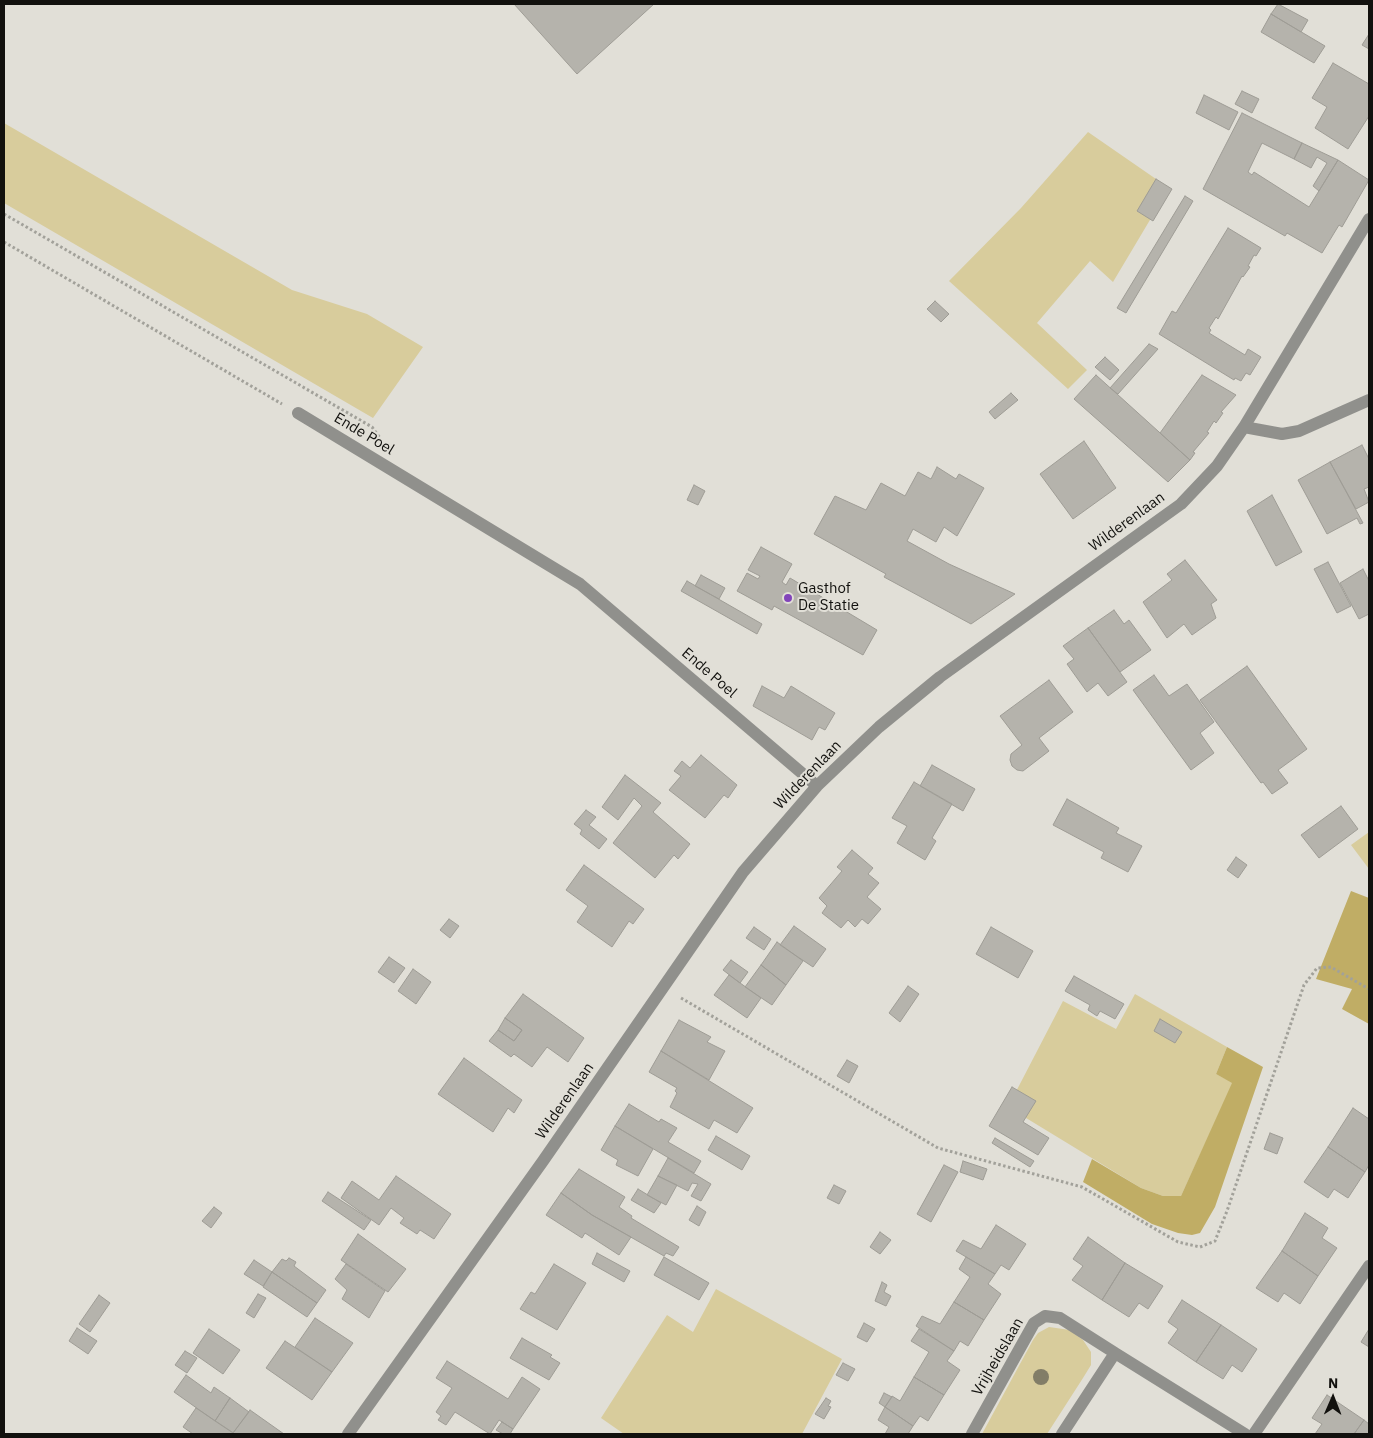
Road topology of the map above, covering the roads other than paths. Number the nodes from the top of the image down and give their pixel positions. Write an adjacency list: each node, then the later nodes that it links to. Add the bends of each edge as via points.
1 (1369, 219): 4 (street, Wilderenlaan)
2 (1369, 400): 4 (street, via 1282,434)
3 (298, 413): 5 (street, Ende Poel, via 580,584)
4 (1244, 427): 5 (street, Wilderenlaan, via 1217,466 1181,504 940,677 879,727)
5 (817, 786): 8 (street, Wilderenlaan, via 743,872 538,1169)
6 (1369, 1266): 12 (street)
7 (1114, 1353): 9 (street, Vrijheidslaan, via 1060,1318 1045,1316 1034,1322); 10 (street); 11 (street, Vrijheidslaan)
8 (348, 1434)
9 (972, 1434)
10 (1062, 1434)
11 (1245, 1434)
12 (1254, 1434)

